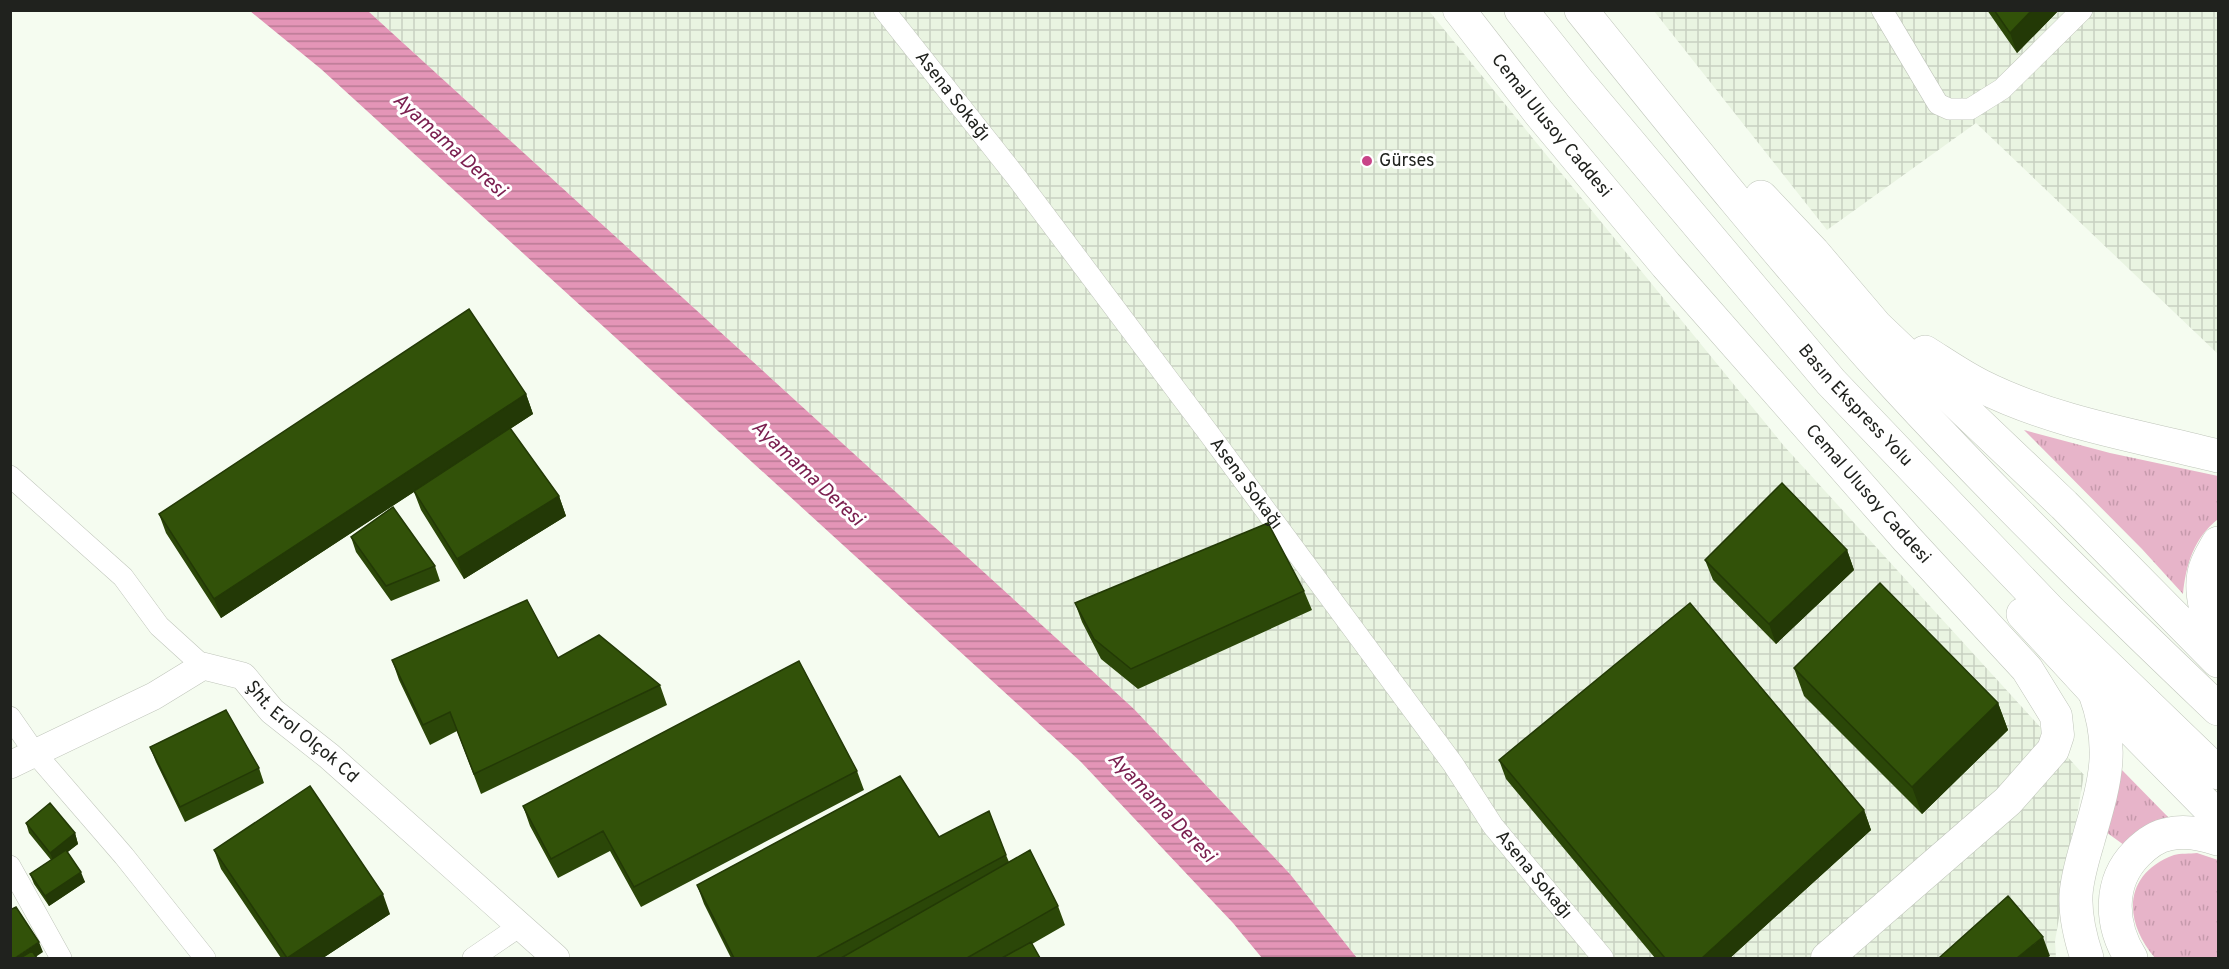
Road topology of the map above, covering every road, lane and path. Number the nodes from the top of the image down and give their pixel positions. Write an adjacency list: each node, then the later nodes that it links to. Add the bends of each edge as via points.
1 (884, 10): 30 (street, Asena Sokağı, via 1017,178 1207,431 1453,764 1493,826)
2 (1459, 10): 31 (main road, Cemal Ulusoy Caddesi, via 1666,265 2027,669 2056,716 2058,735 2053,750 2008,801)
3 (1521, 10): 9 (highway, Basın Ekspress Yolu)
4 (1581, 10): 7 (highway)
5 (1882, 10): 6 (street, via 1938,104 1970,109 2002,89)
6 (2082, 10)
7 (1674, 125): 8 (highway, via 1735,171); 17 (highway, via 1896,386 2065,560)
8 (1813, 252): 10 (highway, via 1923,351 1983,387 2076,421); 14 (highway, via 1876,326 2064,505)
9 (1831, 382): 16 (highway, via 1869,444 1902,483); 21 (highway, Basın Ekspress Yolu, via 2052,612)
10 (2218, 456)
11 (10, 476): 15 (street, via 123,577 159,626)
12 (2218, 543): 13 (highway, via 2204,573 2203,591)
13 (2218, 638)
14 (2218, 661)
15 (203, 666): 19 (street, via 154,696); 25 (street, Şht. Erol Olçok Cd, via 243,676 272,711 329,756)
16 (2094, 691): 22 (highway); 32 (highway, via 2103,716 2107,764 2076,892 2076,919)
17 (2218, 709)
18 (10, 717): 19 (street)
19 (35, 753): 20 (street); 27 (street)
20 (10, 765)
21 (2218, 773)
22 (2218, 817)
23 (2218, 839): 33 (highway, via 2197,832 2168,834 2145,845 2127,863 2117,884 2114,908 2117,930)
24 (10, 866): 26 (street)
25 (520, 926): 28 (street); 29 (street, Şht. Erol Olçok Cd)
26 (62, 958)
27 (205, 958)
28 (473, 958)
29 (556, 958)
30 (1604, 958)
31 (1827, 958)
32 (2086, 958)
33 (2131, 958)

